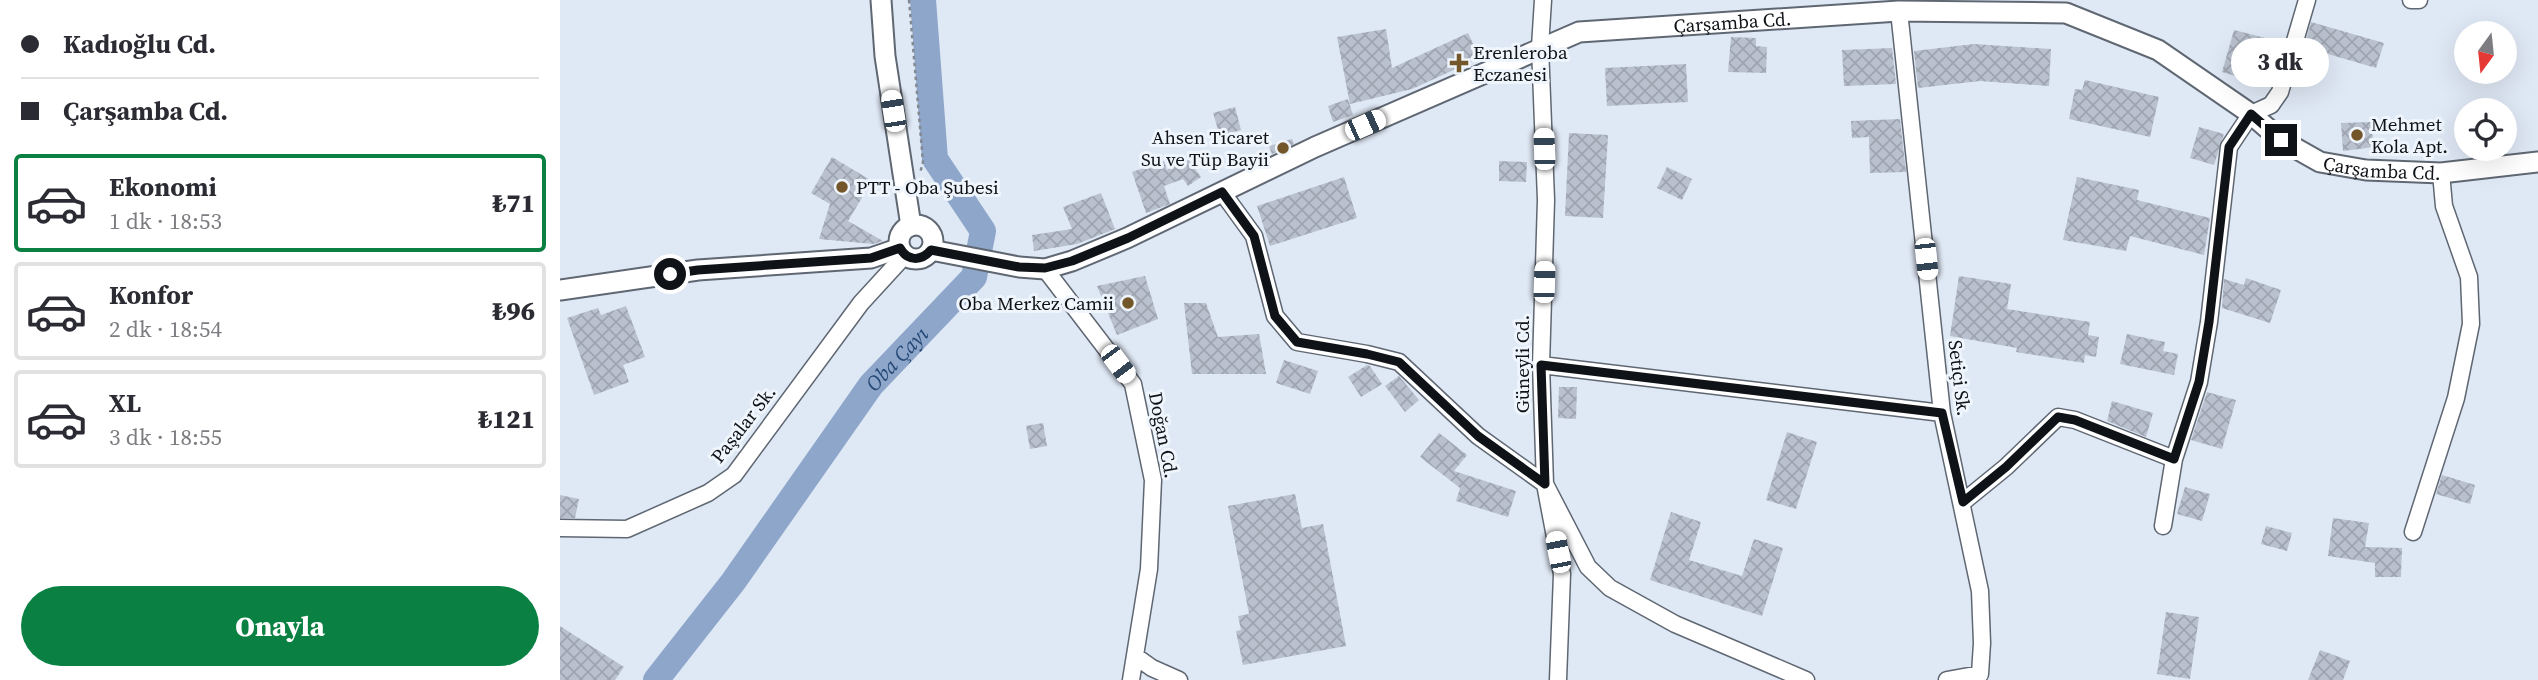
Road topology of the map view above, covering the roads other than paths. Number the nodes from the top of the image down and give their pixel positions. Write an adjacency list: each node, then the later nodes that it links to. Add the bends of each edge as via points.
1 (881, 0): 12 (street)
2 (1543, 0): 7 (street, Güneyli Cd.)
3 (2308, 0): 8 (street, via 2280,92 2271,105)
4 (2411, 0): 5 (street)
5 (2419, 0)
6 (1899, 11): 7 (street, Çarşamba Cd., via 1579,32); 8 (street, Çarşamba Cd., via 2066,13 2158,50); 18 (street, Setiçi Sk.)
7 (1540, 47): 11 (street, Çarşamba Cd.); 17 (street, Güneyli Cd., via 1546,200)
8 (2251, 114): 10 (street, Çarşamba Cd., via 2281,140 2320,162 2366,170); 19 (street, via 2229,147 2199,382)
9 (2538, 162): 10 (street, Çarşamba Cd.)
10 (2441, 173): 24 (street, via 2444,206 2469,277 2471,324 2456,398)
11 (1222, 192): 15 (street, Çarşamba Cd., via 1128,238); 20 (street, via 1254,236 1275,316 1297,342 1399,362 1478,436)
12 (911, 226): 13 (street, via 929,232); 14 (street, via 901,234)
13 (931, 250): 14 (street, via 919,259); 15 (street, Çarşamba Cd.)
14 (902, 251): 16 (street, via 871,258 698,270); 23 (street, Paşalar Sk., via 734,475 708,494 627,529)
15 (1045, 268): 27 (street, Doğan Cd., via 1133,384 1153,480 1150,569)
16 (560, 290)
17 (1541, 365): 18 (street); 20 (street, Güneyli Cd.)
18 (1942, 413): 21 (street, Setiçi Sk.)
19 (2174, 459): 21 (street, via 2058,417); 22 (street)
20 (1545, 484): 25 (street); 26 (street, Güneyli Cd.)
21 (1963, 502): 28 (street, Setiçi Sk., via 1980,591)
22 (2163, 526)
23 (560, 528)
24 (2413, 532)
25 (1588, 567): 26 (street); 32 (street, via 1610,588 1675,624)
26 (1562, 575): 31 (street, Güneyli Cd.)
27 (1135, 656): 29 (street, Doğan Cd.); 30 (street)
28 (1979, 677): 33 (street, Setiçi Sk.)
29 (1131, 680)
30 (1179, 680)
31 (1558, 680)
32 (1806, 680)
33 (1947, 680)

